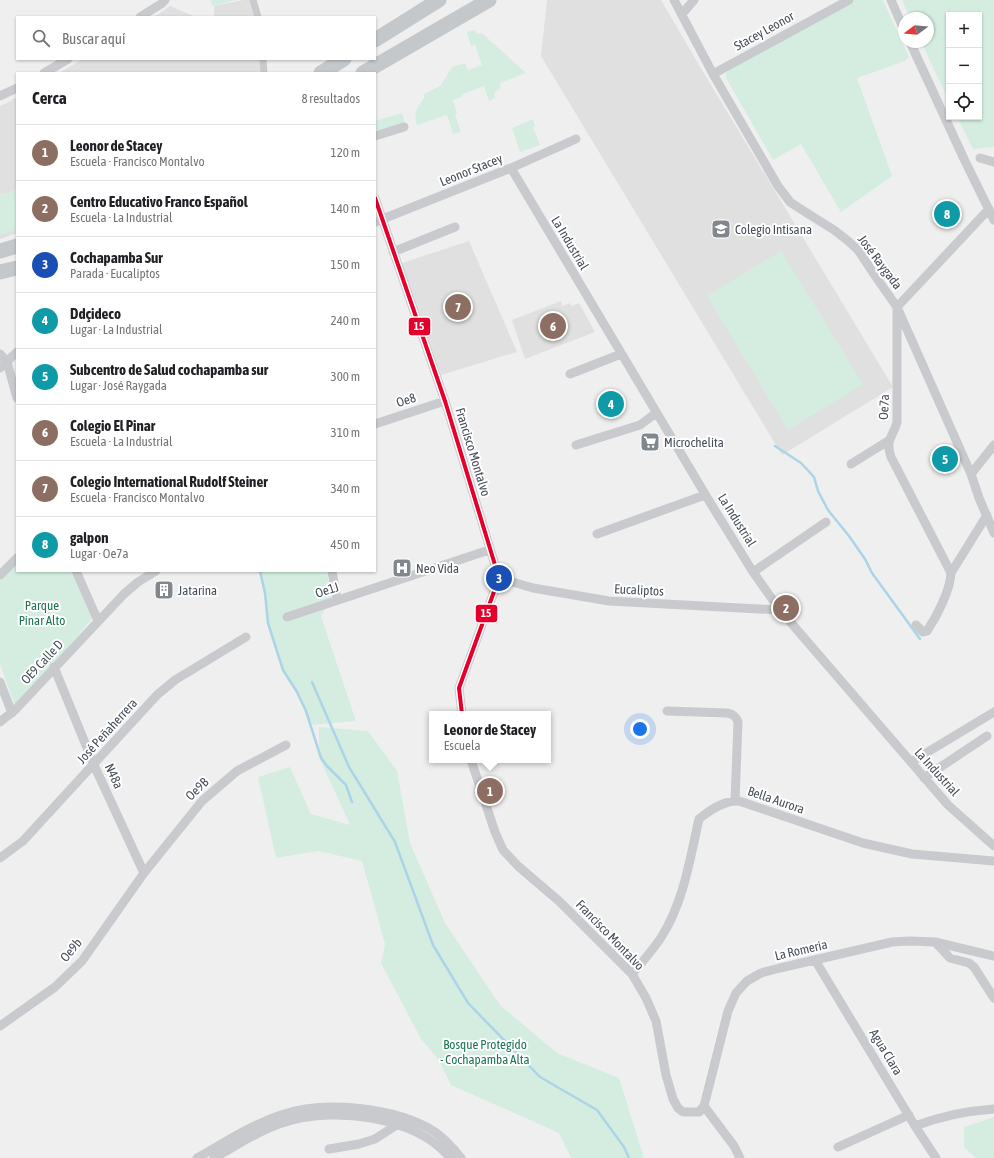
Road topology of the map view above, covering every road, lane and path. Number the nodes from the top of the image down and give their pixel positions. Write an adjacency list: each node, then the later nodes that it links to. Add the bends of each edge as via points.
1 (165, 0): 10 (street)
2 (253, 0): 11 (street)
3 (439, 0): 13 (main road)
4 (489, 0): 21 (main road)
5 (674, 0): 9 (street, José Raygada)
6 (694, 0): 9 (street)
7 (849, 0): 22 (street, Stacey Leonor)
8 (891, 0): 12 (street)
9 (682, 14): 22 (street, José Raygada)
10 (142, 16)
11 (258, 16)
12 (898, 16)
13 (376, 39)
14 (913, 48): 32 (street)
15 (66, 60): 18 (street)
16 (263, 60): 19 (street)
17 (342, 60): 20 (main road)
18 (46, 72)
19 (264, 72)
20 (323, 72)
21 (365, 72)
22 (714, 74): 41 (street, José Raygada, via 778,186 790,202 848,240 858,250)
23 (16, 88): 24 (street)
24 (0, 96)
25 (404, 127): 26 (street)
26 (376, 136)
27 (576, 139): 30 (street, Leonor Stacey)
28 (980, 158): 29 (street)
29 (994, 162)
30 (511, 168): 33 (street, Leonor Stacey); 44 (street, La Industrial)
31 (376, 205): 33 (street, Francisco Montalvo)
32 (989, 209): 34 (street); 41 (street)
33 (378, 220): 38 (street, Francisco Montalvo)
34 (994, 220)
35 (455, 227): 38 (street)
36 (16, 246): 37 (main road)
37 (0, 251)
38 (394, 252): 48 (street, Francisco Montalvo)
39 (16, 268): 40 (main road)
40 (0, 272)
41 (897, 307): 51 (street, Oe7a, via 897,422); 55 (street, José Raygada)
42 (16, 353): 45 (street)
43 (0, 354): 45 (street)
44 (621, 354): 46 (street); 49 (street, La Industrial)
45 (3, 365): 47 (street)
46 (570, 374)
47 (16, 396)
48 (444, 401): 50 (street, Oe8); 61 (street, Francisco Montalvo)
49 (656, 413): 52 (street, via 640,425); 56 (street, La Industrial)
50 (376, 424)
51 (888, 442): 54 (street); 67 (street, via 891,457)
52 (576, 445)
53 (994, 445): 55 (street)
54 (851, 464)
55 (971, 474): 57 (street, José Raygada)
56 (705, 495): 60 (street); 66 (street, La Industrial)
57 (987, 515): 59 (street, José Raygada); 67 (street)
58 (826, 522): 66 (street)
59 (994, 533)
60 (597, 534)
61 (489, 550): 69 (street, Francisco Montalvo); 70 (street, Oe1J)
62 (16, 559): 68 (street)
63 (76, 572): 73 (street)
64 (154, 572): 73 (street, OE9 Calle D, via 132,587)
65 (332, 572): 70 (street)
66 (753, 572): 71 (street, La Industrial)
67 (951, 573): 74 (street, via 950,583 930,627 925,632)
68 (0, 575)
69 (499, 578): 71 (street, Eucaliptos, via 533,588 609,601); 78 (street, via 458,688)
70 (338, 600): 72 (street, Oe1J)
71 (780, 610): 85 (street, La Industrial)
72 (287, 617)
73 (98, 621): 76 (street, OE9 Calle D)
74 (916, 625)
75 (246, 637): 87 (street, José Peñaherrera, via 167,686)
76 (54, 667): 81 (street, OE9 Calle D); 87 (street, N48a)
77 (0, 682): 81 (street)
78 (462, 711)
79 (667, 711): 89 (street, via 727,713 737,718)
80 (994, 712): 85 (street)
81 (12, 713): 82 (street, OE9 Calle D)
82 (0, 722)
83 (987, 736): 88 (street)
84 (286, 745): 93 (street, Oe9B, via 237,771 202,800)
85 (911, 762): 88 (street, La Industrial)
86 (472, 763): 97 (street, Francisco Montalvo, via 495,832 504,850)
87 (94, 765): 91 (street, José Peñaherrera, via 23,841); 93 (street, N48a)
88 (924, 778): 90 (street, La Industrial, via 948,805)
89 (735, 801): 92 (street, Bella Aurora, via 863,844 912,854); 97 (street, Bella Aurora, via 709,810 699,819 680,897 672,918 662,937)
90 (994, 846)
91 (0, 858)
92 (994, 861)
93 (144, 873): 99 (street, Oe9b, via 82,961 55,987)
94 (936, 942): 95 (street, La Romeria); 96 (street, La Romeria, via 892,942); 98 (street, via 950,958 974,966)
95 (994, 956)
96 (815, 960): 100 (street, La Romeria, via 762,973 747,982 736,993 728,1011); 102 (street, Agua Clara)
97 (632, 974): 100 (street, Francisco Montalvo, via 656,1021 673,1099 683,1112 699,1112)
98 (994, 998)
99 (0, 1026)
100 (704, 1106): 111 (street)
101 (994, 1109): 104 (street, via 956,1113)
102 (909, 1115): 104 (street, Agua Clara); 105 (street)
103 (400, 1121): 106 (street, via 375,1140); 107 (street, via 390,1122 362,1117 308,1117 270,1128); 109 (street, via 442,1149); 110 (street, via 423,1126 436,1133)
104 (915, 1126): 112 (street, Agua Clara)
105 (838, 1147)
106 (329, 1149)
107 (209, 1156): 108 (street)
108 (197, 1158)
109 (450, 1158)
110 (461, 1158)
111 (740, 1158)
112 (936, 1158)

